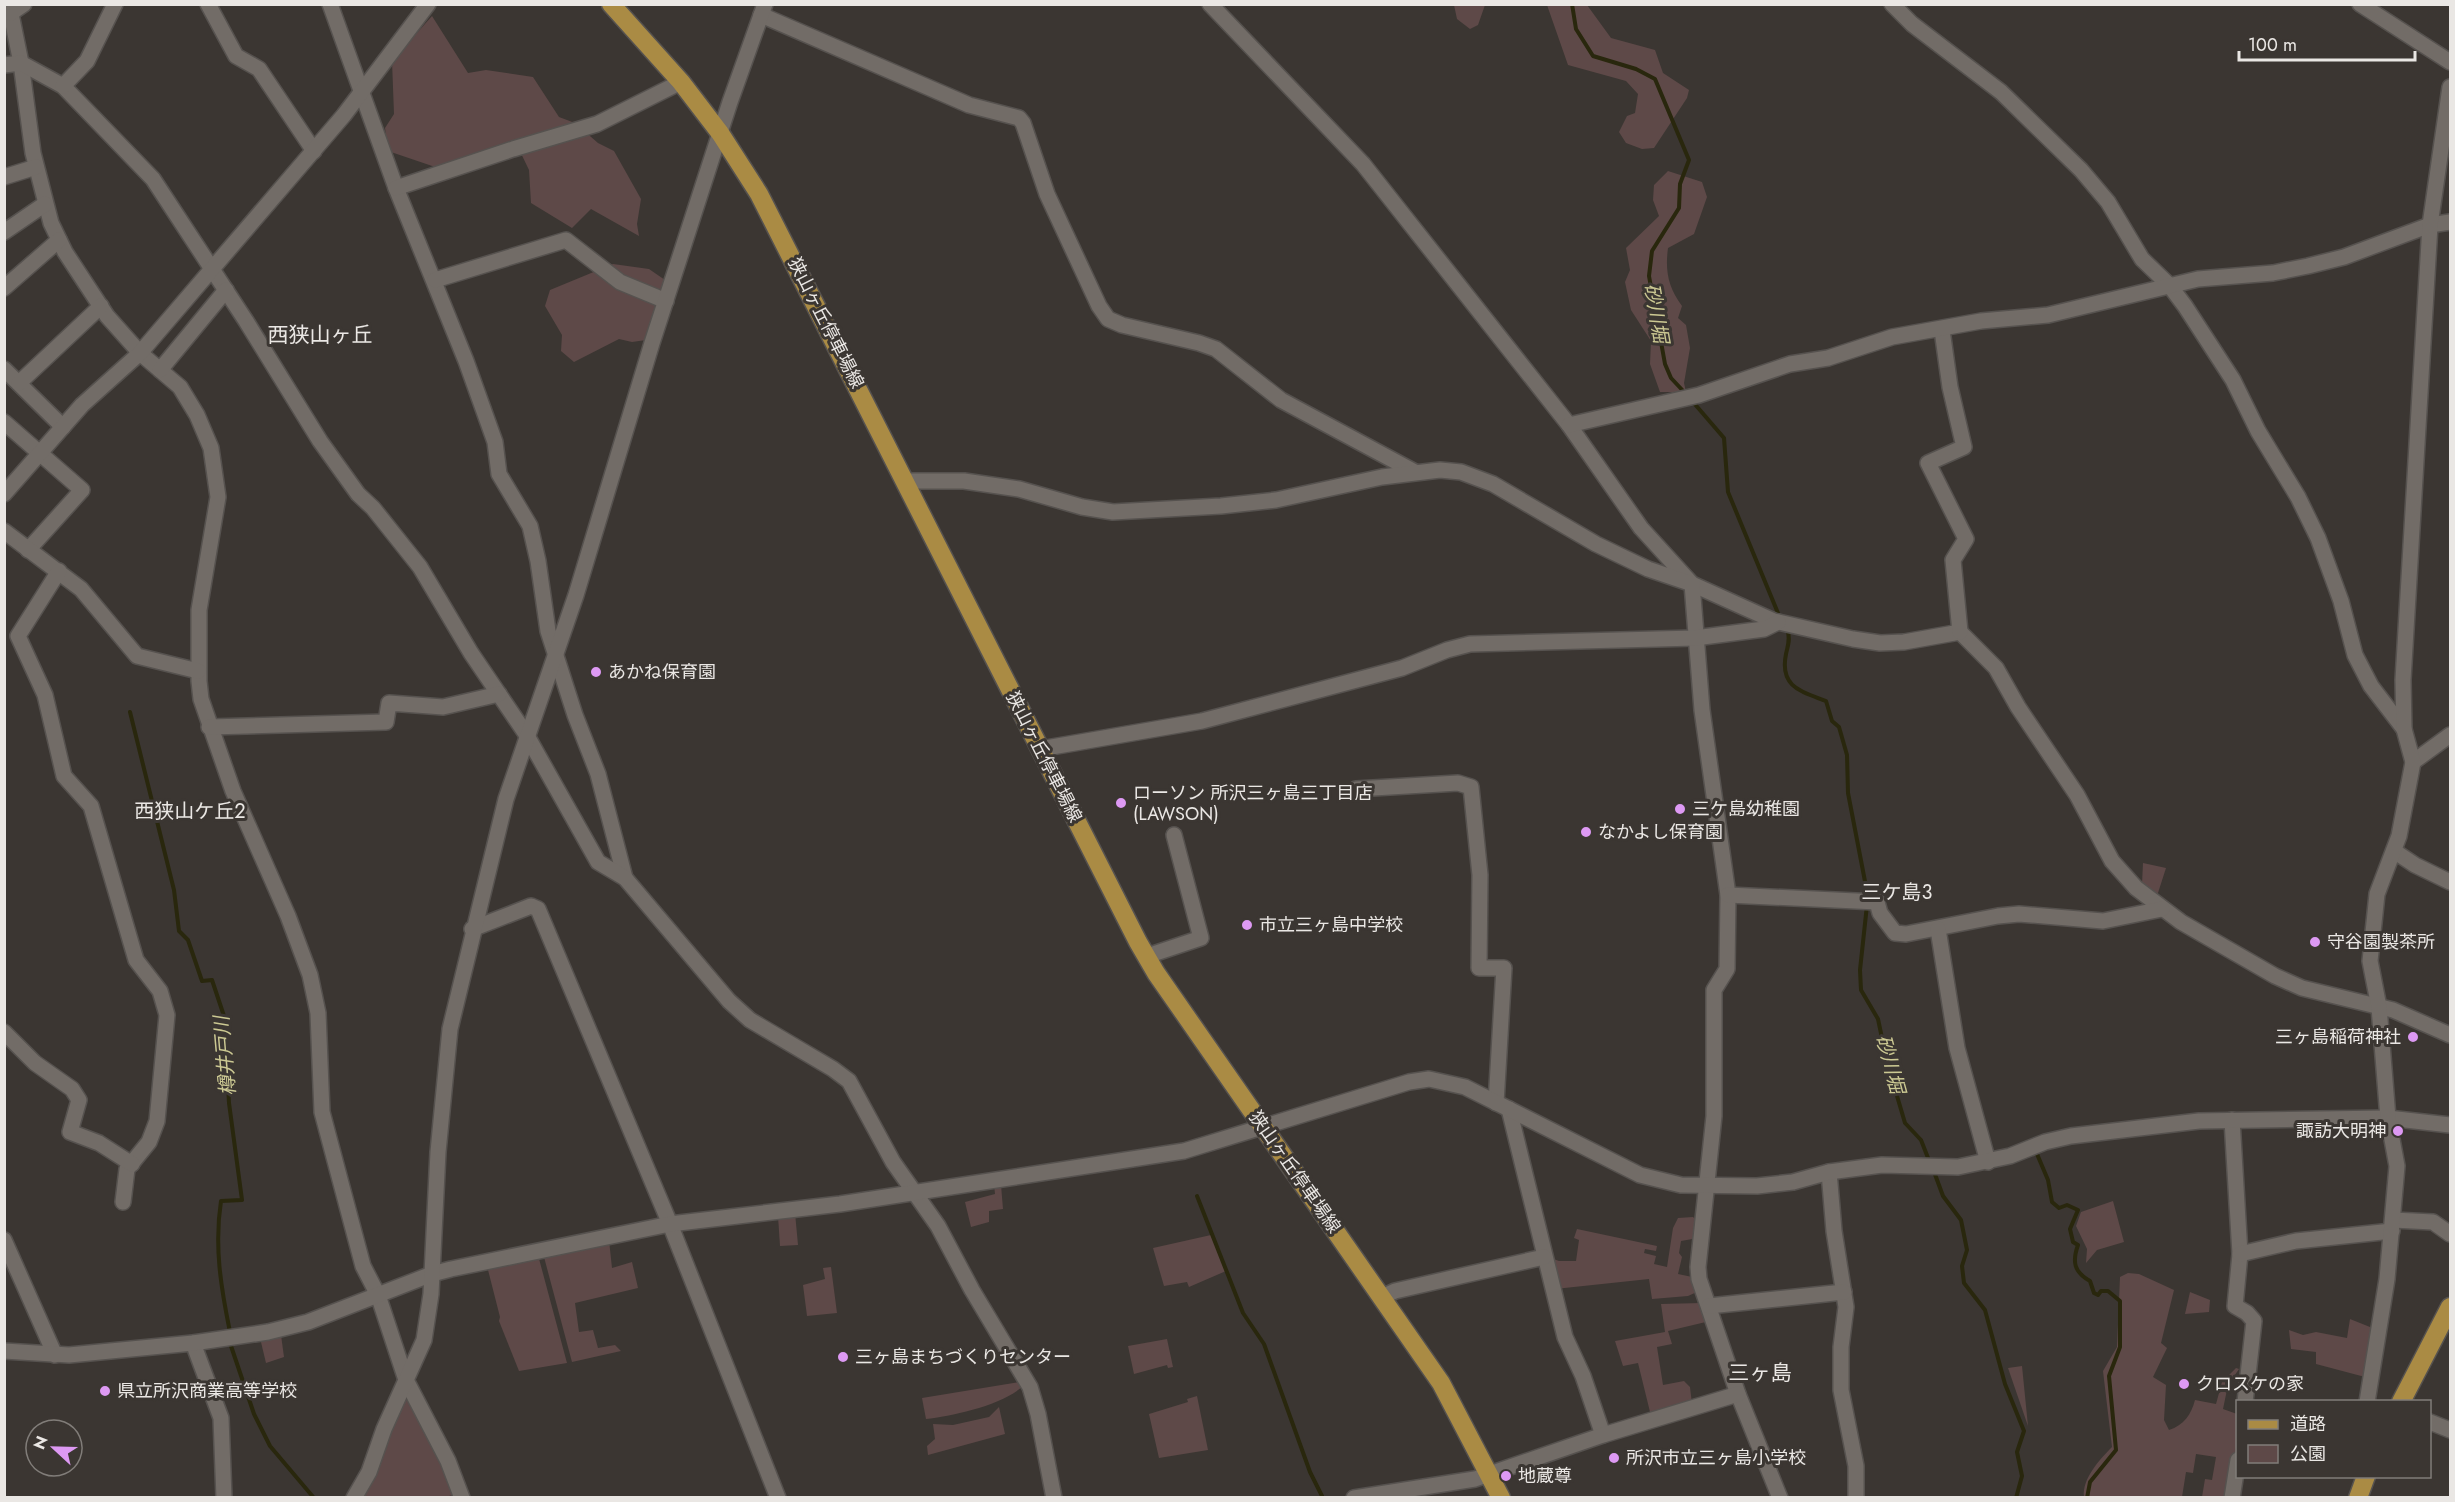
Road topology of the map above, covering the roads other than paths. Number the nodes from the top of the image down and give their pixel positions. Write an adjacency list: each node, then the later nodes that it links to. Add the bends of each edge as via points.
1 (115, 4): 15 (street, via 87,61)
2 (208, 4): 19 (street, via 236,56 259,69)
3 (330, 4): 17 (street)
4 (428, 4): 17 (street)
5 (611, 4): 14 (main road, 狭山ヶ丘停車場線)
6 (1892, 4): 30 (street, via 2042,130 2109,202 2142,259)
7 (2360, 4): 11 (street)
8 (1212, 5): 41 (street, via 1364,164)
9 (15, 7): 12 (street)
10 (763, 10): 18 (street); 44 (street, via 969,105 1019,118 1050,203 1108,319 1216,349 1281,400)
11 (2451, 62)
12 (21, 63): 13 (street); 15 (street); 20 (street)
13 (4, 66)
14 (681, 82): 18 (main road, 狭山ヶ丘停車場線); 22 (street, via 597,124)
15 (63, 86): 28 (street, via 153,179)
16 (2451, 87): 25 (street)
17 (361, 94): 19 (street); 22 (street)
18 (720, 133): 33 (street); 45 (main road, 狭山ヶ丘停車場線, via 774,223)
19 (314, 151): 28 (street)
20 (36, 167): 21 (street); 23 (street)
21 (4, 177)
22 (396, 188): 29 (street)
23 (45, 204): 26 (street); 27 (street)
24 (2451, 222): 25 (street)
25 (2430, 225): 30 (street, via 2308,266); 58 (street, via 2403,680)
26 (4, 232)
27 (59, 240): 31 (street); 34 (street)
28 (212, 268): 32 (street); 36 (street)
29 (435, 280): 33 (street, via 566,240 620,282); 54 (street, via 495,442 499,474 530,526)
30 (2170, 286): 35 (street, via 2048,315 1981,321); 58 (street, via 2233,380 2258,431 2298,496 2341,601 2355,655 2371,686)
31 (4, 288)
32 (226, 290): 38 (street); 56 (street, via 320,441 358,495 420,567)
33 (666, 301): 54 (street)
34 (101, 306): 36 (street); 39 (street)
35 (1942, 330): 41 (street, via 1892,338 1828,358 1790,364 1699,395); 52 (street, via 1950,387 1965,447 1928,463 1966,539 1953,560)
36 (140, 353): 38 (street); 42 (street)
37 (4, 369): 39 (street)
38 (160, 370): 55 (street, via 180,387 197,416 211,448 216,475 217,521 203,581)
39 (19, 383): 42 (street)
40 (4, 422): 43 (street)
41 (1569, 425): 50 (street, via 1641,528)
42 (63, 427): 43 (street)
43 (38, 453): 46 (street); 48 (street, via 82,490)
44 (1415, 472): 45 (street, via 1276,500 1113,512 1019,489); 50 (street, via 1440,470 1475,476 1596,544 1648,569)
45 (906, 481): 61 (main road, 狭山ヶ丘停車場線)
46 (4, 494)
47 (4, 531): 48 (street)
48 (28, 550): 49 (street)
49 (59, 572): 55 (street, via 81,589 137,657); 82 (street, via 18,636 45,695 64,776 91,806 136,960 160,991 167,1015 158,1121)
50 (1692, 584): 51 (street); 53 (street)
51 (1778, 622): 52 (street, via 1880,643); 53 (street, via 1764,629)
52 (1960, 632): 69 (street, via 1996,668 2077,795 2112,861)
53 (1695, 638): 61 (street, via 1470,644 1402,668 1202,721); 68 (street)
54 (556, 656): 59 (street); 66 (street, via 598,774)
55 (198, 671): 57 (street)
56 (500, 694): 57 (street, via 443,707 389,703 386,722); 59 (street)
57 (209, 727): 95 (street, via 310,975 318,1013 319,1086 326,1129 363,1266)
58 (2404, 729): 62 (street)
59 (526, 734): 66 (street, via 598,861); 70 (street)
60 (2451, 735): 62 (street)
61 (1040, 749): 72 (main road, 狭山ヶ丘停車場線)
62 (2412, 762): 65 (street)
63 (1356, 789): 76 (street, via 1458,783 1471,787 1480,875 1479,968 1504,968)
64 (1174, 835): 72 (street, via 1201,938)
65 (2394, 851): 67 (street); 73 (street, via 2380,881 2372,928 2370,961)
66 (625, 878): 85 (street, via 736,1008 770,1034 849,1081 879,1138)
67 (2451, 882)
68 (1728, 895): 71 (street, via 1869,901 1895,933); 84 (street, via 1727,969 1714,990 1714,1116)
69 (2162, 909): 71 (street, via 2103,921 2019,914 1966,920); 73 (street, via 2275,976 2302,988)
70 (472, 928): 87 (street, via 531,906 538,909); 93 (street, via 444,1071)
71 (1938, 929): 81 (street, via 1957,1048)
72 (1147, 956): 79 (main road, 狭山ヶ丘停車場線)
73 (2379, 1007): 75 (street); 77 (street)
74 (4, 1032): 82 (street, via 35,1063 72,1089 79,1100 70,1132 99,1143)
75 (2451, 1035)
76 (1503, 1106): 79 (street, via 1466,1087 1429,1079); 84 (street, via 1640,1175); 92 (street)
77 (2388, 1118): 78 (street); 80 (street); 88 (street, via 2397,1166)
78 (2232, 1120): 81 (street, via 2150,1125 2071,1136); 91 (street)
79 (1263, 1125): 85 (street, via 1184,1151); 96 (main road, 狭山ヶ丘停車場線)
80 (2451, 1125)
81 (1988, 1162): 83 (street, via 1958,1167 1895,1165)
82 (132, 1164): 86 (street, via 127,1169)
83 (1829, 1172): 84 (street, via 1793,1182); 94 (street)
84 (1705, 1186): 97 (street, via 1698,1267)
85 (915, 1193): 87 (street); 117 (street, via 1030,1387)
86 (123, 1202)
87 (670, 1224): 93 (street); 116 (street)
88 (2393, 1226): 89 (street, via 2433,1222); 91 (street); 105 (street)
89 (2451, 1234)
90 (4, 1240): 101 (street)
91 (2240, 1254): 104 (street, via 2235,1306 2254,1322)
92 (1544, 1257): 96 (street); 109 (street, via 1565,1337)
93 (432, 1274): 95 (street); 102 (street, via 424,1340)
94 (1844, 1292): 97 (street); 121 (street, via 1841,1390 1856,1466)
95 (378, 1295): 99 (street, via 278,1330); 102 (street)
96 (1382, 1297): 111 (main road, 狭山ヶ丘停車場線, via 1441,1383)
97 (1709, 1306): 103 (street)
98 (2451, 1307): 106 (main road)
99 (193, 1343): 101 (street); 113 (street, via 221,1418)
100 (4, 1351): 101 (street)
101 (55, 1355)
102 (406, 1380): 114 (street, via 369,1472); 115 (street)
103 (1738, 1394): 109 (street); 120 (street)
104 (2246, 1400)
105 (2367, 1400)
106 (2402, 1400)
107 (2431, 1422): 108 (street)
108 (2451, 1430)
109 (1603, 1435): 111 (street)
110 (2236, 1472): 122 (street)
111 (1490, 1475): 118 (street); 119 (main road, 狭山ヶ丘停車場線)
112 (2365, 1478): 123 (main road)
113 (224, 1497)
114 (354, 1497)
115 (462, 1497)
116 (778, 1497)
117 (1054, 1497)
118 (1354, 1497)
119 (1501, 1497)
120 (1780, 1497)
121 (1856, 1497)
122 (2232, 1497)
123 (2358, 1497)

